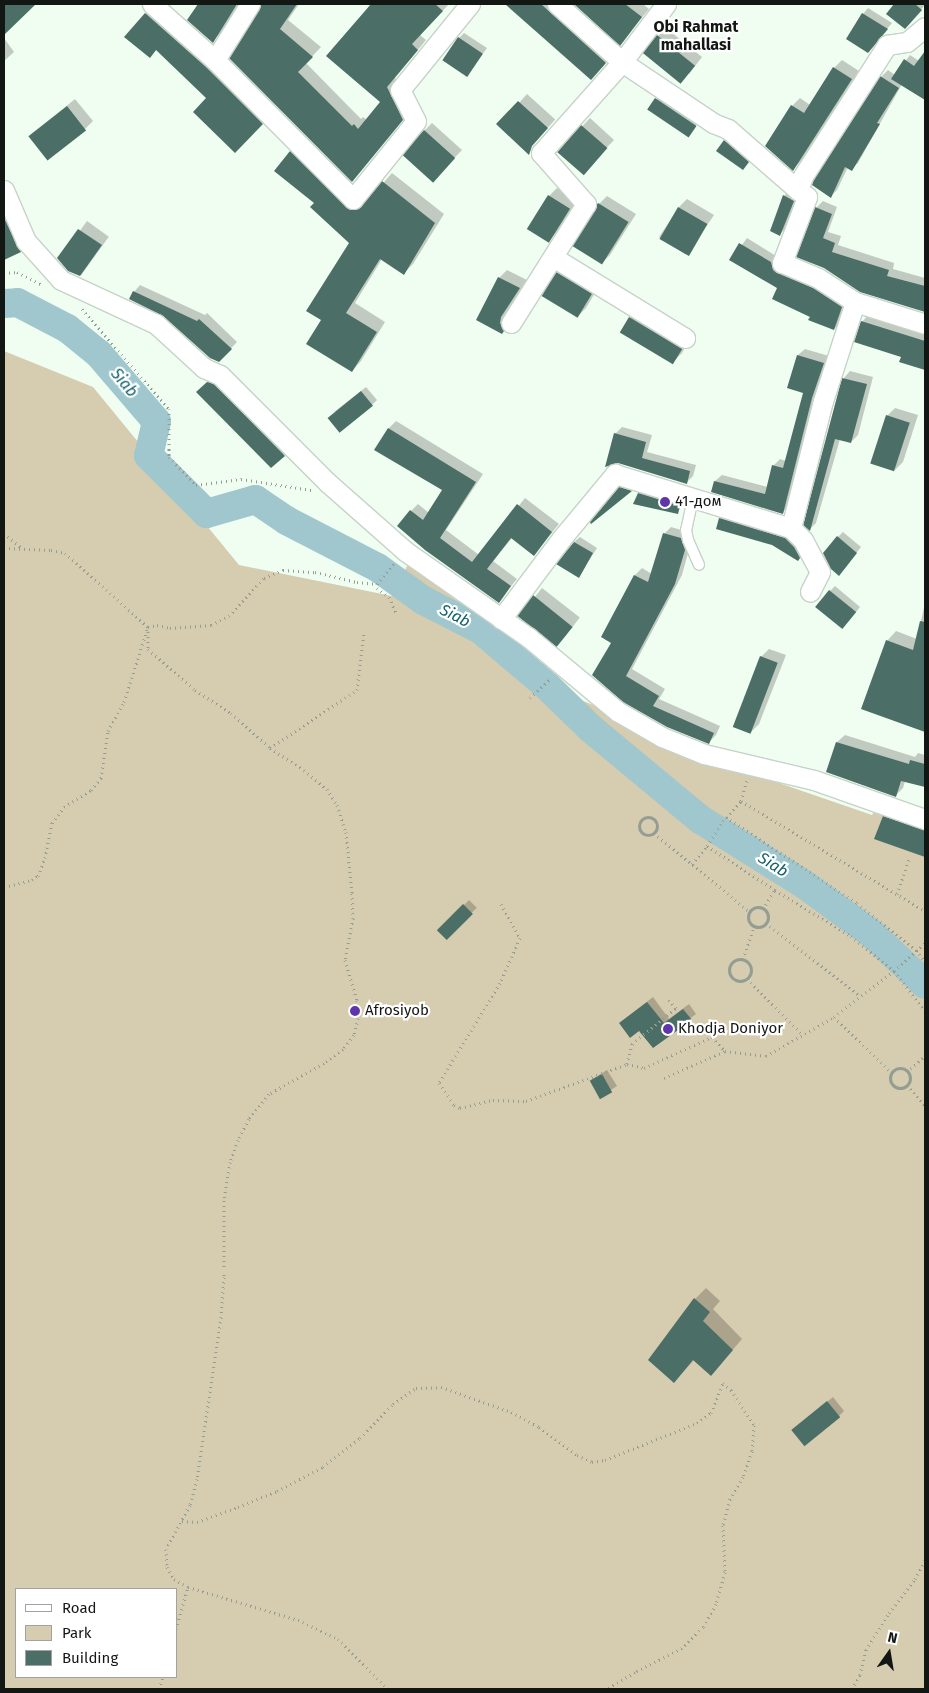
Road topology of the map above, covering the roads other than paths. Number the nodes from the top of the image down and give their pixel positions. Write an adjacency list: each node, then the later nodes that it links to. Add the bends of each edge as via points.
1 (152, 4): 7 (street)
2 (250, 4): 7 (street)
3 (470, 4): 7 (street, via 400,90 416,121 353,199)
4 (557, 4): 8 (street)
5 (666, 4): 8 (street)
6 (925, 27): 10 (street, via 907,42 887,45 803,176)
7 (215, 60)
8 (622, 62): 10 (street, via 713,123 728,129); 11 (street, via 541,153 586,204)
9 (4, 190): 20 (street, via 26,241 60,280 156,324 204,368 220,375 338,492 405,551)
10 (798, 190): 12 (street, via 806,196 782,263 818,278)
11 (553, 257): 13 (street); 15 (street)
12 (855, 302): 14 (street); 17 (street, via 823,402)
13 (511, 323)
14 (925, 324)
15 (685, 338)
16 (694, 498): 17 (street); 18 (lane, via 686,530); 20 (street, via 615,474)
17 (790, 528): 19 (street, via 803,540 820,572)
18 (700, 565)
19 (810, 592)
20 (501, 619): 21 (street, via 528,637 617,711 662,737 704,754 814,780)
21 (925, 819)

